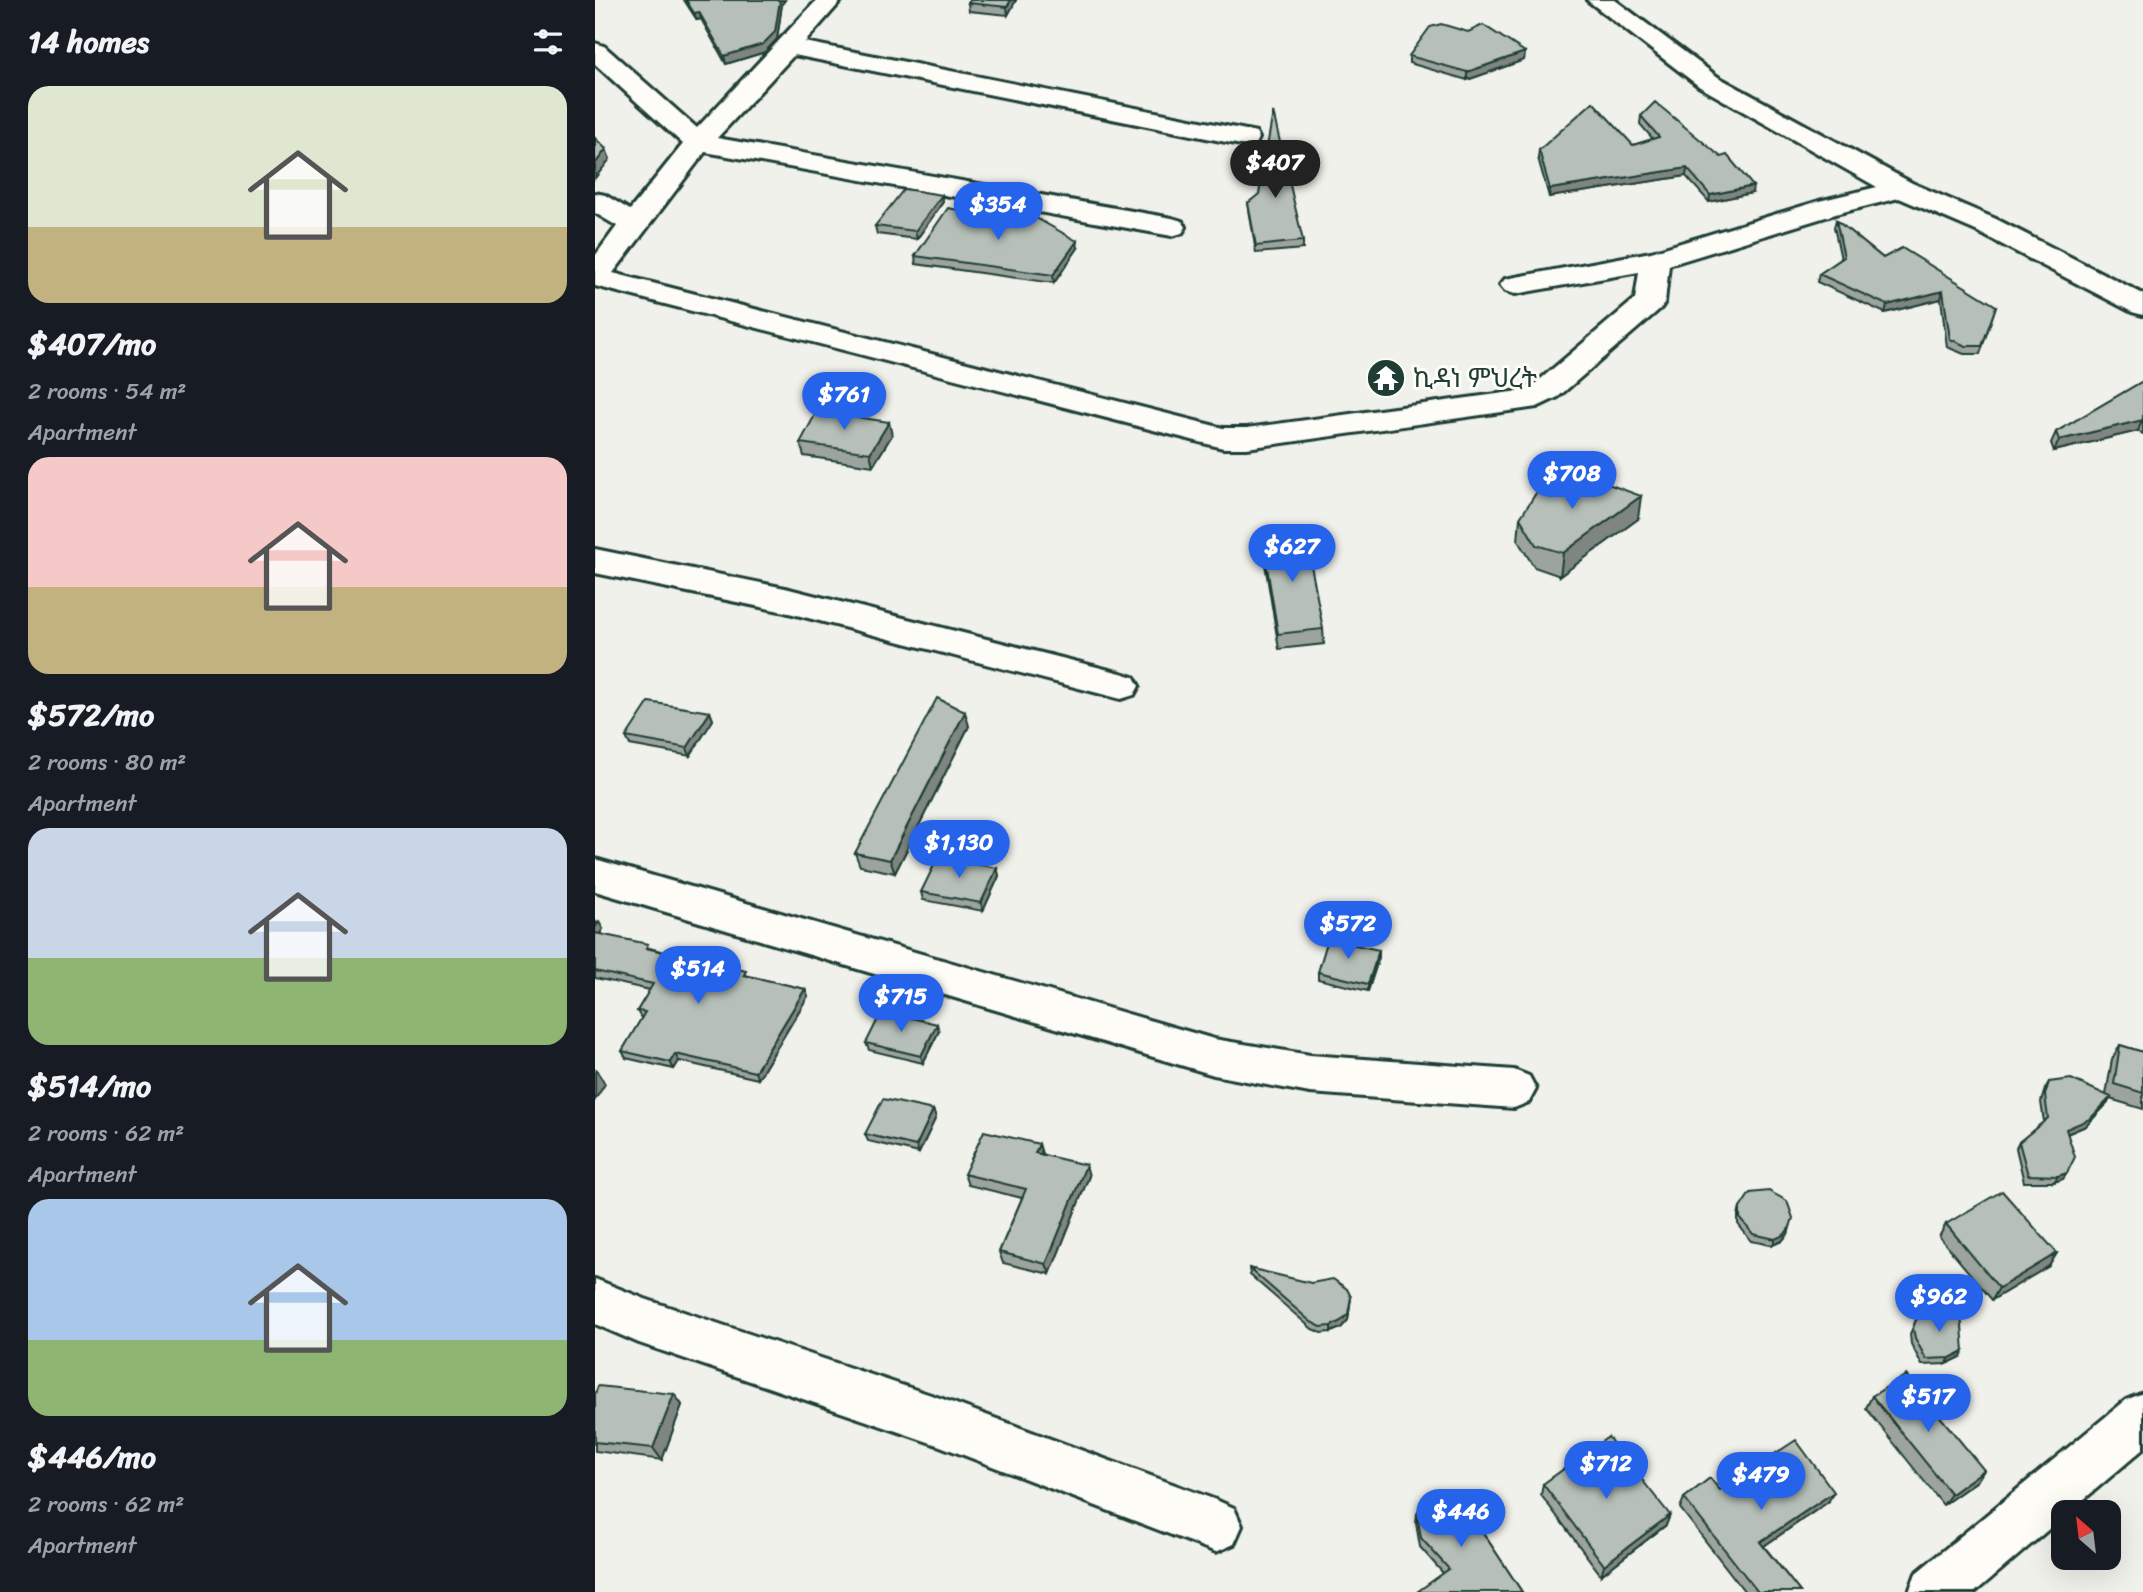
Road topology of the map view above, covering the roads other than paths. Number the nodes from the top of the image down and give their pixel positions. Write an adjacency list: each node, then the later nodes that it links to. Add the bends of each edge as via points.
1 (830, 0): 3 (street)
2 (1599, 0): 7 (street, via 1709,82)
3 (789, 47): 5 (street); 6 (street)
4 (595, 51): 6 (street)
5 (1246, 138)
6 (698, 142): 9 (street); 10 (street)
7 (1902, 190): 11 (street); 14 (street, via 1986,225)
8 (595, 201): 9 (street)
9 (633, 224): 12 (street)
10 (1173, 228)
11 (1654, 260): 12 (street, via 1650,302 1547,390 1526,400 1247,438 1209,434); 13 (street)
12 (595, 277)
13 (1515, 285)
14 (2143, 306)
15 (595, 561): 16 (street, via 786,600)
16 (1121, 686)
17 (595, 875): 18 (street, via 1215,1057 1310,1074)
18 (1514, 1089)
19 (595, 1301): 21 (street, via 940,1422)
20 (2143, 1417): 22 (street)
21 (1216, 1526)
22 (1935, 1592)

